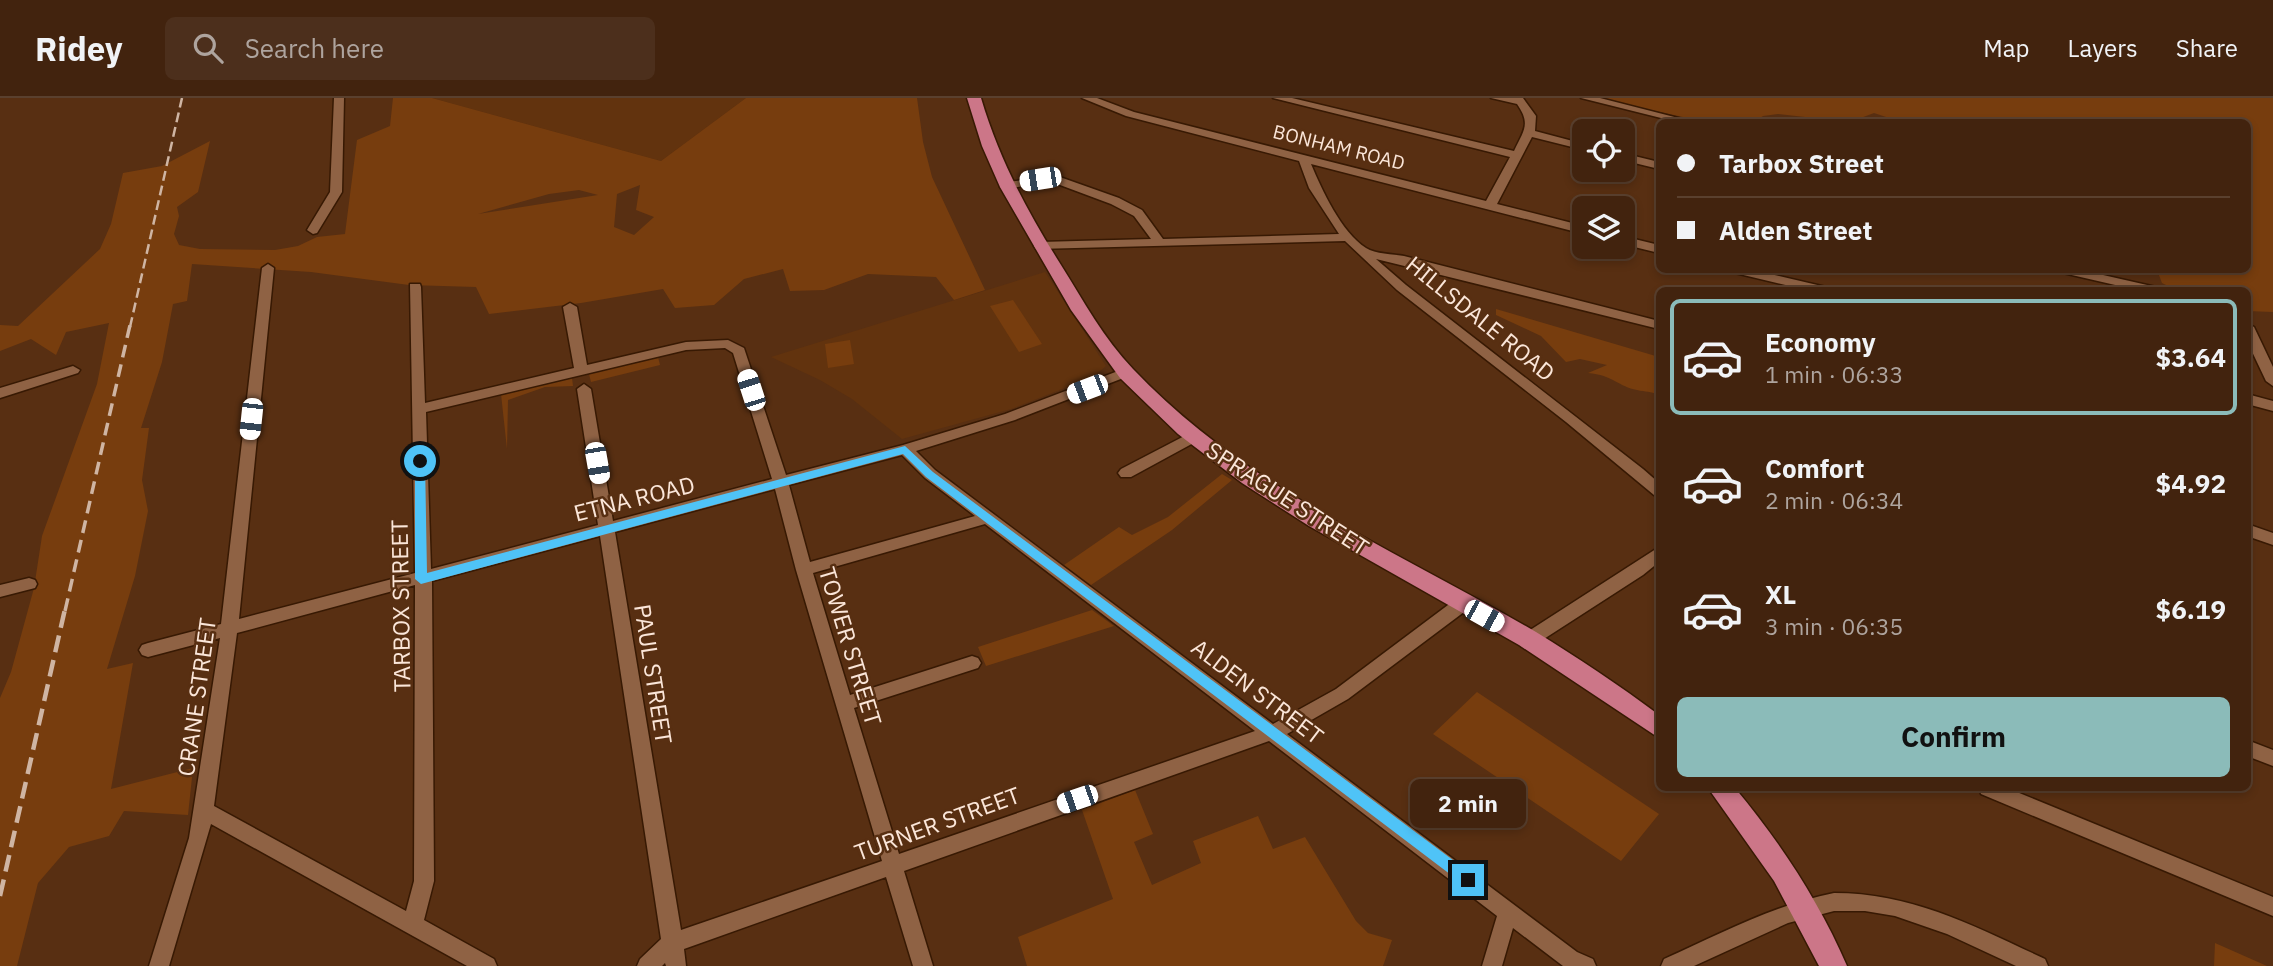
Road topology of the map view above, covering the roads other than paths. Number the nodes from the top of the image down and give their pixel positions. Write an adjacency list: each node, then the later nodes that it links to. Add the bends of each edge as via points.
1 (339, 98): 18 (street, via 336,192)
2 (974, 98): 15 (main road, SPRAGUE STREET)
3 (1087, 98): 12 (street, BONHAM ROAD, via 1130,114)
4 (1278, 98): 11 (street)
5 (1496, 98): 7 (street)
6 (1586, 98): 8 (street)
7 (1519, 99): 9 (street, via 1531,119)
8 (1676, 119)
9 (1530, 133): 10 (street); 11 (street)
10 (1572, 144)
11 (1518, 155): 16 (street)
12 (1303, 158): 16 (street, BONHAM ROAD); 19 (street, HILLSDALE ROAD, via 1312,183)
13 (1635, 160): 14 (street)
14 (1656, 165)
15 (1004, 185): 20 (street, via 1053,178 1115,201 1139,213); 22 (main road, SPRAGUE STREET)
16 (1490, 206): 17 (street, BONHAM ROAD)
17 (1572, 227)
18 (313, 230)
19 (1348, 237): 20 (street); 24 (street, HILLSDALE ROAD)
20 (1160, 243): 22 (street)
21 (1635, 243): 23 (street)
22 (1040, 246): 35 (main road, SPRAGUE STREET, via 1078,308)
23 (1656, 248)
24 (1366, 253): 32 (street); 46 (street, HILLSDALE ROAD)
25 (268, 268): 57 (street, CRANE STREET)
26 (1751, 273): 29 (street)
27 (2080, 273): 30 (street)
28 (415, 287): 41 (street, TARBOX STREET)
29 (1809, 287)
30 (2138, 287)
31 (570, 307): 36 (street, PAUL STREET)
32 (1656, 324)
33 (2251, 335): 37 (street)
34 (73, 370): 38 (street)
35 (1126, 372): 42 (main road, SPRAGUE STREET); 43 (street, ETNA ROAD, via 1010,417)
36 (583, 380): 41 (street); 45 (street, TOWER STREET, via 686,346 728,344 738,351); 48 (street, PAUL STREET)
37 (2273, 381)
38 (0, 393)
39 (2251, 400): 40 (street)
40 (2273, 406)
41 (419, 409): 53 (street, TARBOX STREET)
42 (1194, 436): 44 (street); 56 (main road, SPRAGUE STREET, via 1273,494)
43 (905, 450): 45 (street, ETNA ROAD); 47 (street, ALDEN STREET)
44 (1126, 473)
45 (781, 483): 48 (street, ETNA ROAD); 52 (street, TOWER STREET)
46 (1656, 489)
47 (987, 518): 52 (street); 63 (street, ALDEN STREET)
48 (608, 528): 53 (street, ETNA ROAD); 74 (street, PAUL STREET)
49 (2251, 531): 50 (street)
50 (2273, 539)
51 (1656, 555): 58 (street)
52 (804, 570): 61 (street, TOWER STREET)
53 (421, 579): 57 (street, ETNA ROAD); 73 (street, TARBOX STREET, via 424,881)
54 (29, 584): 55 (street)
55 (0, 590)
56 (1462, 604): 58 (main road, SPRAGUE STREET); 63 (street, TURNER STREET, via 1342,694)
57 (229, 628): 59 (street, ETNA ROAD); 68 (street, CRANE STREET)
58 (1527, 640): 62 (main road, SPRAGUE STREET, via 1596,680)
59 (148, 650)
60 (972, 663): 61 (street)
61 (845, 704): 69 (street, TOWER STREET)
62 (1656, 726)
63 (1274, 732): 69 (street, TURNER STREET); 72 (street, ALDEN STREET)
64 (2251, 750): 65 (street)
65 (2273, 758)
66 (1723, 791): 70 (main road, via 1763,838)
67 (1994, 791): 71 (street)
68 (204, 810): 73 (street, CRANE STREET); 75 (street)
69 (891, 866): 74 (street, TURNER STREET); 79 (street, TOWER STREET)
70 (1806, 907): 82 (street); 83 (main road); 84 (street, via 1888,904)
71 (2273, 907)
72 (1508, 912): 80 (street); 81 (street, ALDEN STREET)
73 (413, 923): 76 (street, CRANE STREET)
74 (672, 943): 77 (street, TURNER STREET); 78 (street, PAUL STREET)
75 (159, 966)
76 (487, 966)
77 (647, 966)
78 (676, 966)
79 (923, 966)
80 (1492, 966)
81 (1586, 966)
82 (1671, 966)
83 (1833, 966)
84 (2038, 966)

